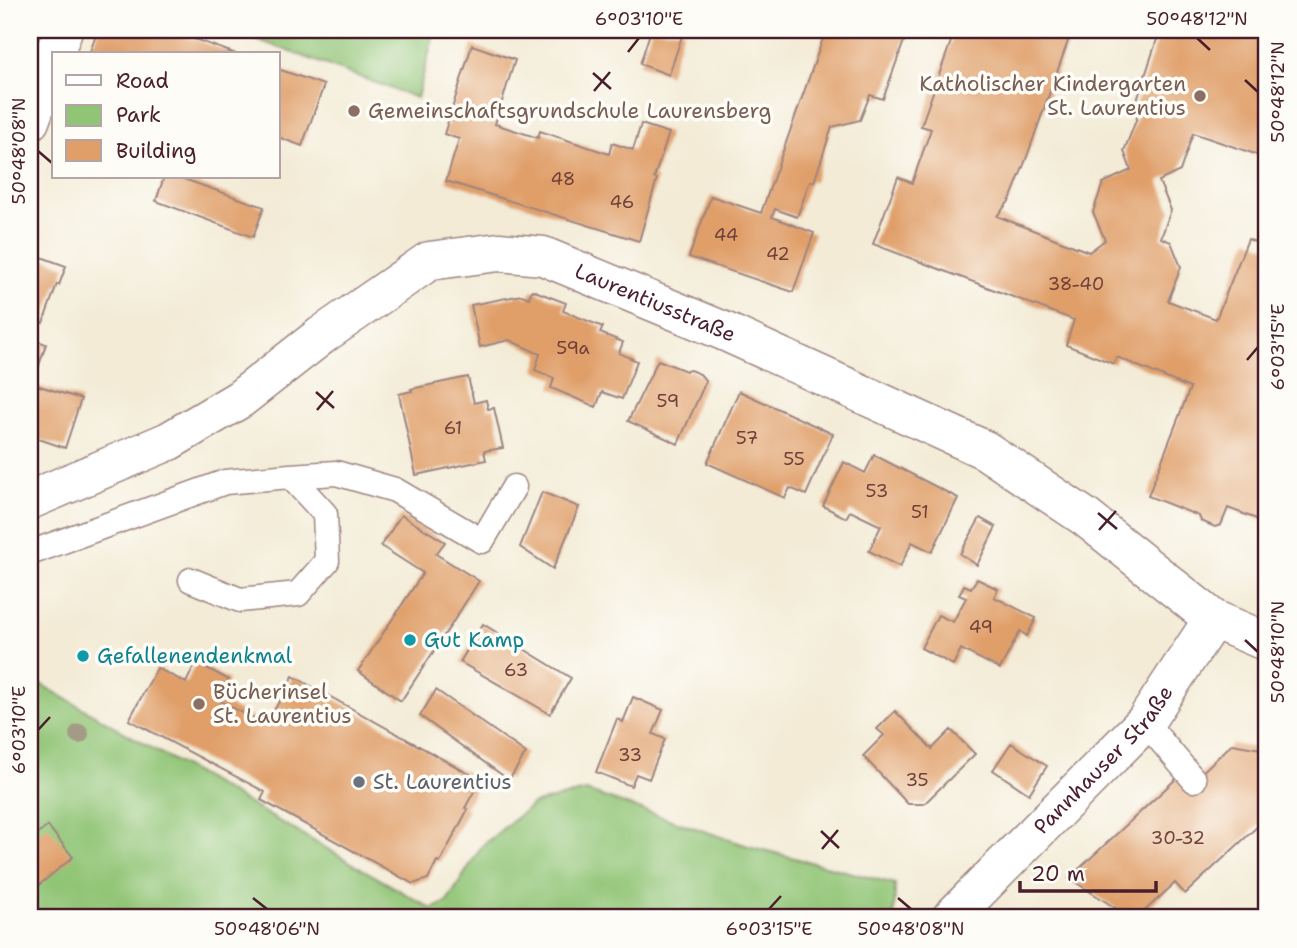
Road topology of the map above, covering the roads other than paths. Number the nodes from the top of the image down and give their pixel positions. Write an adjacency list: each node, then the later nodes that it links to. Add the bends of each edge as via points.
1 (63, 30): 2 (street)
2 (55, 52)
3 (52, 60): 4 (street)
4 (30, 121)
5 (290, 476): 6 (lane, via 336,473 395,490 482,541); 8 (lane, via 225,482); 9 (lane, via 325,514 327,561 298,594 240,600)
6 (514, 487)
7 (30, 500): 10 (street, Laurentiusstraße, via 169,442 240,398 429,261 499,251 543,256 675,310 985,450 1085,517)
8 (30, 553)
9 (191, 580)
10 (1213, 619): 11 (street, Laurentiusstraße); 12 (street, Pannhauser Straße)
11 (1267, 642)
12 (1145, 722): 13 (lane); 14 (street, Pannhauser Straße)
13 (1194, 780)
14 (951, 918)

